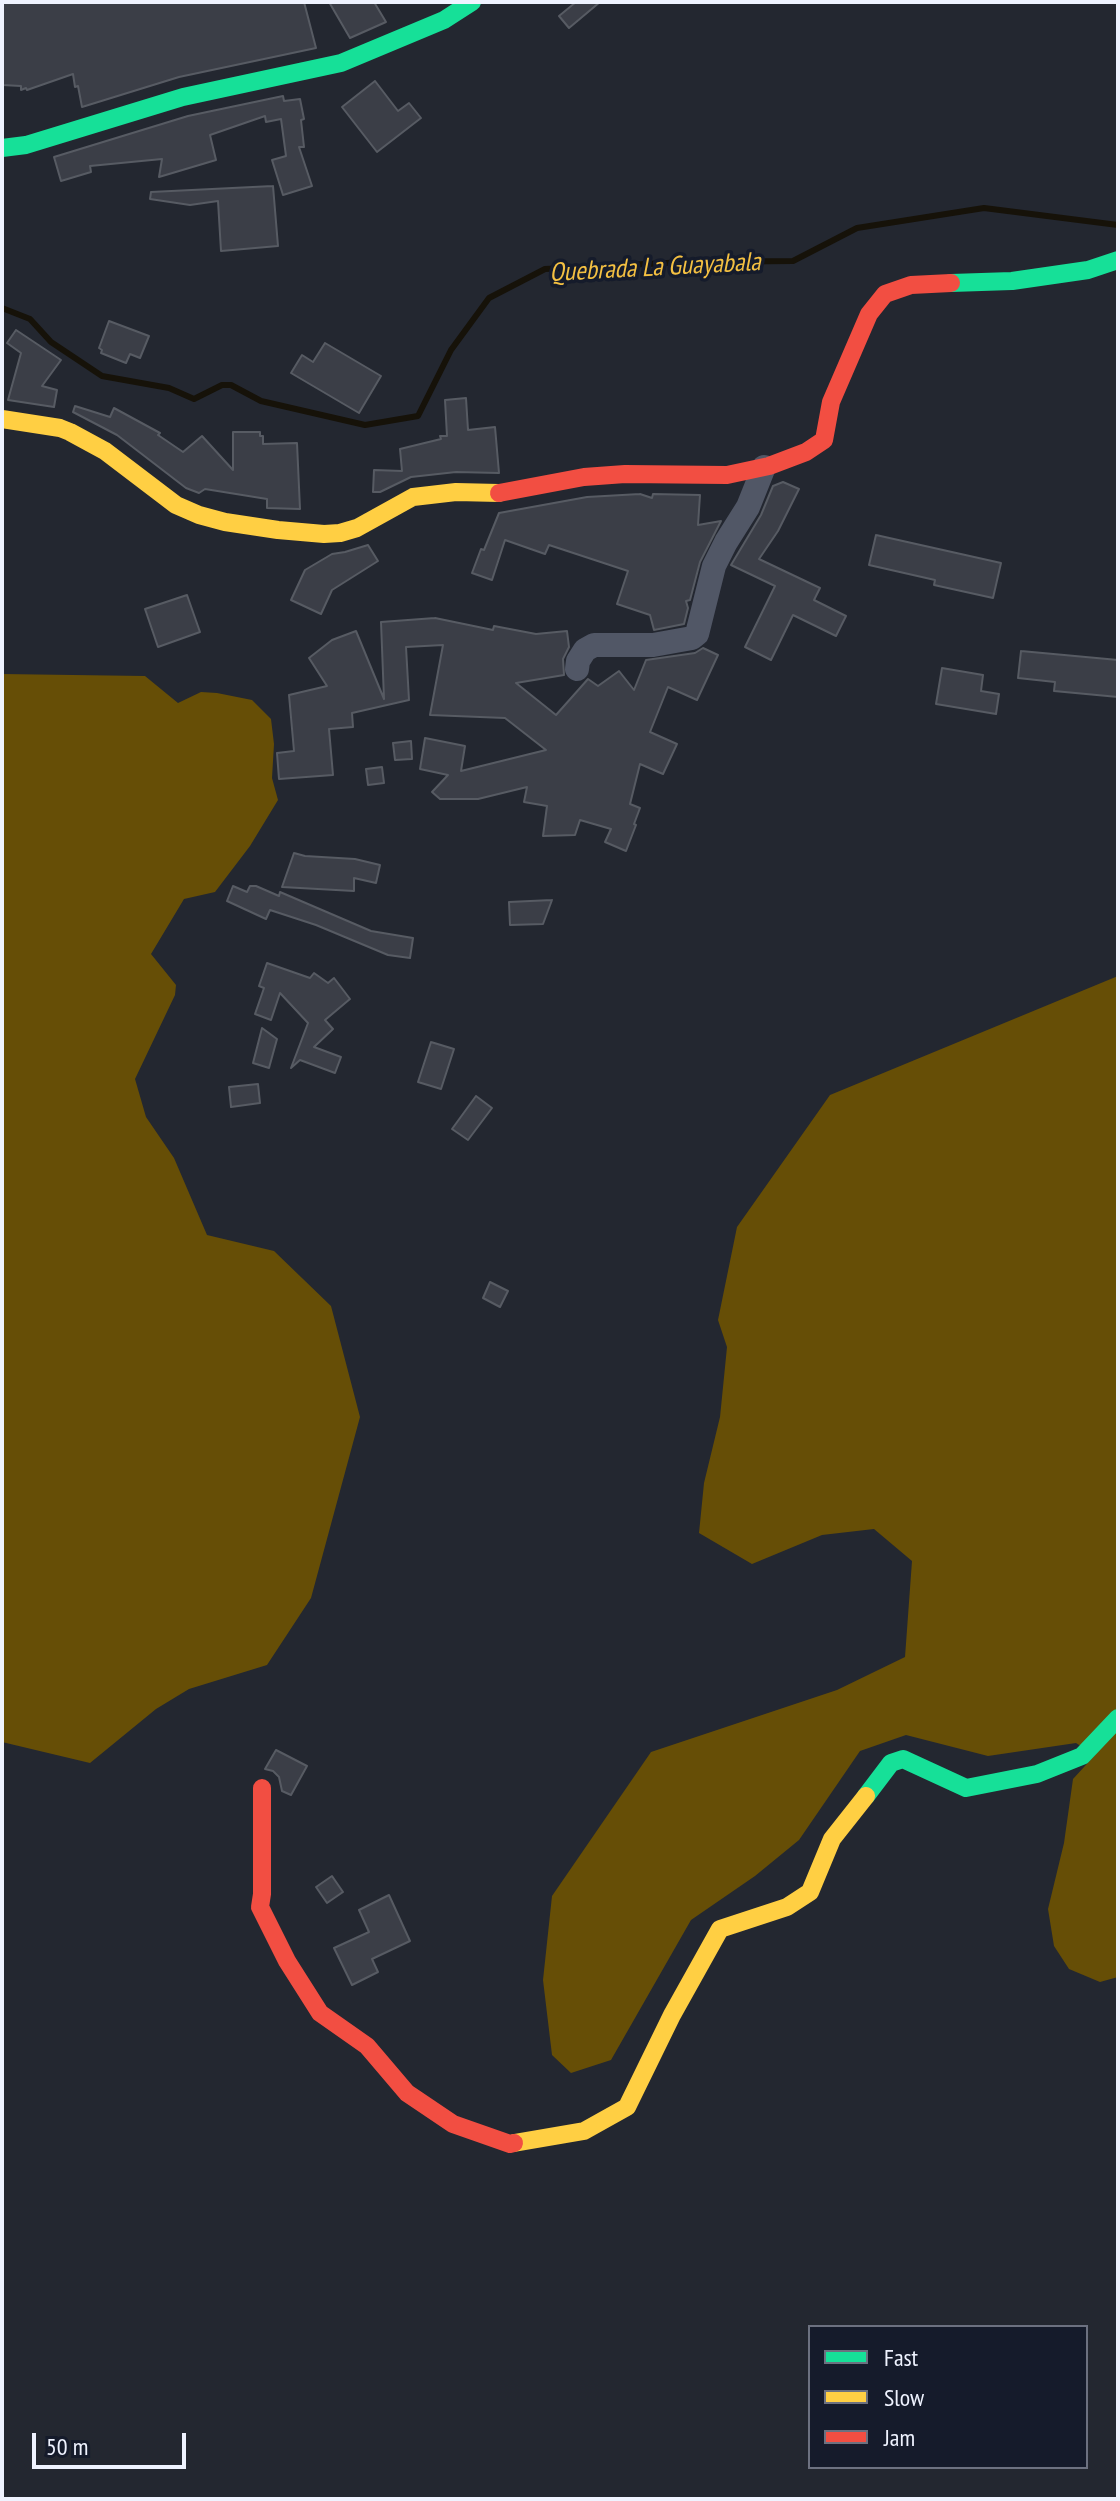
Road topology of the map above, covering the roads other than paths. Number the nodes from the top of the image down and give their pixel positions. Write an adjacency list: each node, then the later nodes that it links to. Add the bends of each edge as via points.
1 (472, 2): 2 (street, via 341,63 183,97)
2 (2, 148)
3 (1118, 260): 5 (street, via 1088,270 1012,281 911,285 885,294 869,314 831,402 824,440)
4 (2, 419): 5 (street, via 70,432 105,451 176,505 199,515 324,534 357,528 413,497 499,493 584,477 727,475)
5 (764, 467): 6 (street, via 714,566 697,634 653,645 594,645 585,650)
6 (577, 669)
7 (1118, 1718): 8 (street, via 1082,1756 1037,1774 966,1788 903,1759 891,1763 832,1839 810,1892 787,1907 720,1929 627,2107 584,2131 510,2144 453,2124 407,2093 367,2046 320,2013 260,1907)
8 (262, 1788)

